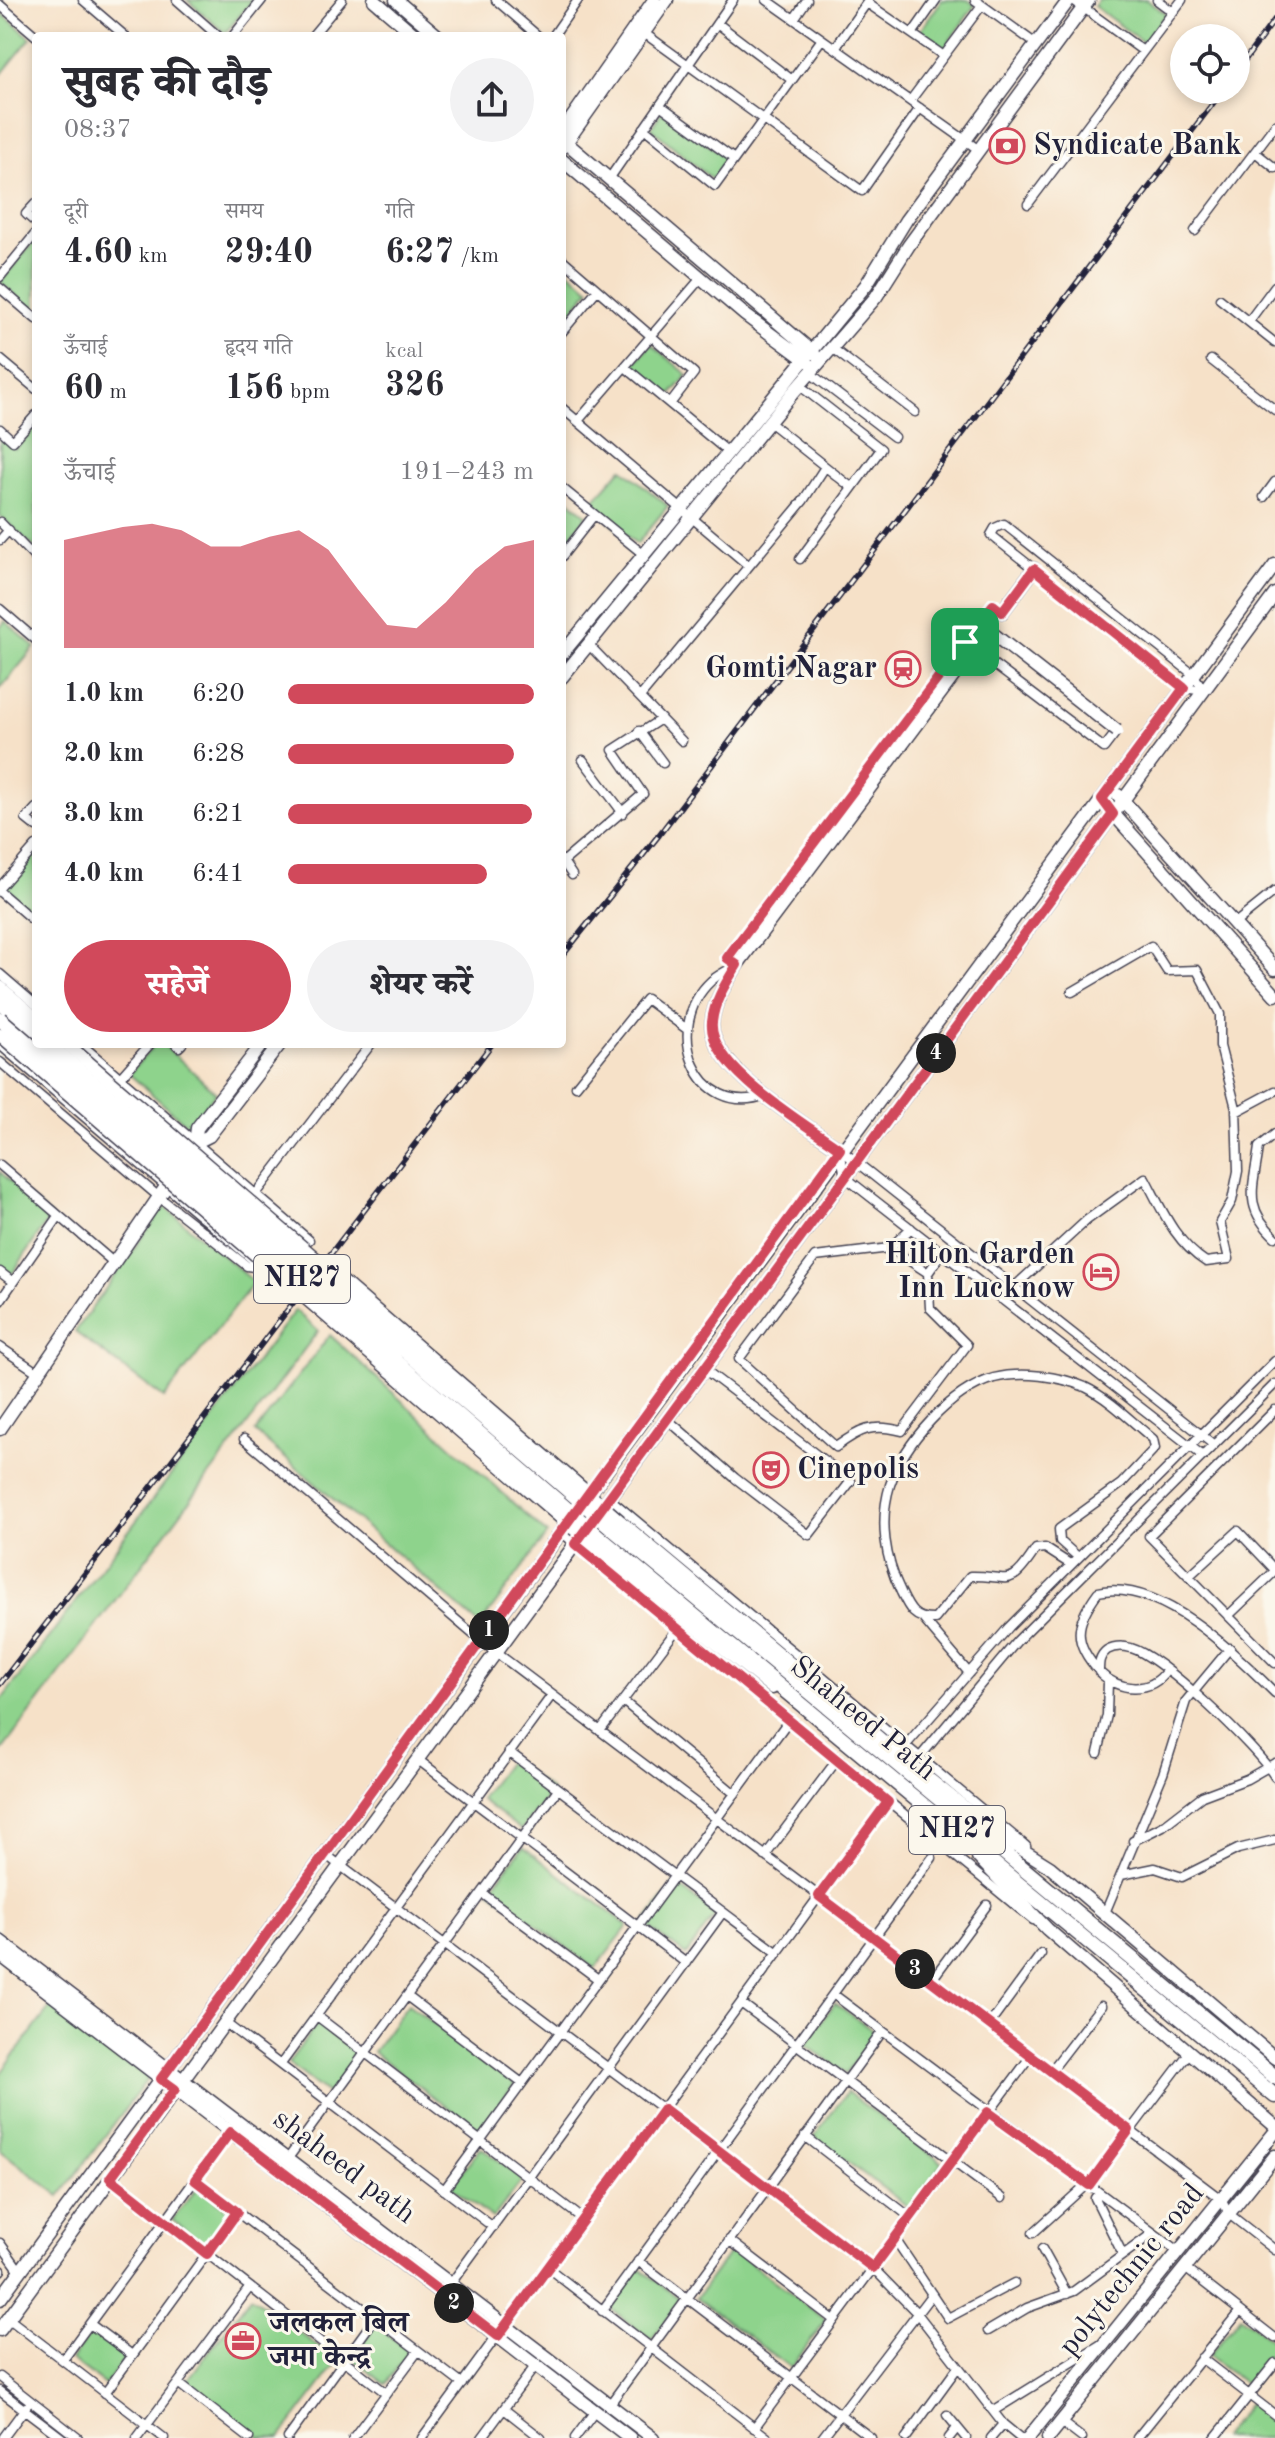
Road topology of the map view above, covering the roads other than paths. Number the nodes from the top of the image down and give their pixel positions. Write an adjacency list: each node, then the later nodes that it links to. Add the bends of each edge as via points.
1 (83, 0): 24 (street)
2 (177, 0): 25 (street)
3 (262, 0): 26 (street)
4 (342, 0): 27 (street)
5 (374, 0): 28 (street)
6 (396, 0): 29 (street)
7 (496, 0): 30 (street)
8 (654, 0): 48 (street)
9 (667, 0): 33 (street)
10 (733, 0): 23 (street)
11 (767, 0): 22 (street)
12 (807, 0): 22 (street)
13 (936, 0): 34 (street)
14 (1157, 0): 21 (street)
15 (1182, 0): 21 (street)
16 (575, 1): 31 (street)
17 (868, 2): 34 (street); 37 (street)
18 (978, 2): 36 (street); 39 (street)
19 (1079, 2): 36 (street); 38 (street); 52 (street)
20 (0, 5): 32 (street)
21 (1173, 12): 38 (street)
22 (794, 19): 35 (street)
23 (717, 23): 40 (street); 41 (street)
24 (120, 32)
25 (213, 32)
26 (236, 32)
27 (315, 32)
28 (411, 32)
29 (433, 32)
30 (533, 32)
31 (556, 32)
32 (32, 33)
33 (644, 33): 40 (street); 49 (street)
34 (912, 34): 39 (street)
35 (822, 39): 37 (street); 41 (street)
36 (1036, 44): 50 (street)
37 (835, 48): 42 (street)
38 (1143, 51): 58 (street)
39 (944, 56): 42 (street)
40 (688, 65): 43 (street); 45 (street)
41 (792, 80): 45 (street)
42 (910, 101): 44 (street)
43 (660, 105): 47 (street); 54 (street)
44 (920, 108): 45 (street, via 862,191); 50 (street)
45 (763, 119): 54 (street)
46 (1275, 125): 53 (street)
47 (644, 128): 54 (street, via 715,186); 57 (street)
48 (566, 136)
49 (566, 137)
50 (965, 140): 52 (street); 76 (street, via 866,285)
51 (566, 143): 57 (street)
52 (979, 150): 75 (street, via 876,297)
53 (1255, 152): 56 (street); 59 (street)
54 (734, 159)
55 (566, 163): 63 (street)
56 (1275, 168)
57 (609, 179): 76 (street)
58 (1028, 204)
59 (1195, 231)
60 (32, 238): 62 (street)
61 (566, 263): 66 (street)
62 (0, 277)
63 (701, 278): 73 (street); 78 (street)
64 (1275, 286): 70 (street)
65 (0, 288): 68 (street)
66 (597, 290): 71 (street); 73 (street)
67 (1220, 299): 70 (street)
68 (32, 316)
69 (566, 318): 71 (street)
70 (1249, 321): 74 (street)
71 (571, 322): 72 (street)
72 (566, 328)
73 (651, 336): 80 (street); 84 (street, via 694,373)
74 (1275, 343)
75 (832, 348): 81 (street); 87 (street)
76 (812, 349): 78 (street); 81 (street)
77 (0, 359): 83 (street)
78 (802, 360): 81 (street); 93 (street)
79 (1211, 360): 85 (street)
80 (625, 367): 84 (street); 89 (street)
81 (814, 368): 82 (street); 92 (street)
82 (799, 385): 90 (street); 96 (street, via 881,449)
83 (32, 386)
84 (670, 404): 93 (street)
85 (1275, 410)
86 (566, 411): 89 (street)
87 (915, 412)
88 (32, 420): 91 (street, via 13,441)
89 (578, 421): 99 (street)
90 (769, 422): 94 (street); 101 (street)
91 (0, 429)
92 (894, 437)
93 (727, 451): 99 (street)
94 (825, 467): 96 (street); 110 (street)
95 (1275, 482): 98 (street)
96 (851, 487): 108 (street)
97 (566, 491): 100 (street)
98 (1264, 497)
99 (681, 508): 101 (street); 106 (street)
100 (594, 515): 105 (street); 106 (street)
101 (691, 517): 110 (street); 118 (street)
102 (0, 522): 103 (street)
103 (9, 530): 104 (street); 107 (street)
104 (0, 540)
105 (566, 551)
106 (643, 554): 119 (street)
107 (32, 555)
108 (800, 559)
109 (1275, 565): 112 (street)
110 (749, 566): 124 (street)
111 (1034, 569): 114 (street); 121 (street, via 991,535 995,528 1004,524); 122 (street)
112 (1271, 579): 121 (street)
113 (1275, 594): 123 (street)
114 (1002, 612): 117 (street, via 993,605)
115 (2, 615): 116 (street)
116 (32, 637)
117 (965, 642): 127 (street, via 1104,748); 145 (street, via 727,958)
118 (588, 644): 120 (street); 124 (street)
119 (566, 649)
120 (566, 672)
121 (1194, 675): 122 (street); 123 (street)
122 (1184, 688): 123 (street); 131 (street)
123 (1204, 691): 133 (street)
124 (640, 697): 125 (street)
125 (661, 719): 126 (street); 128 (street)
126 (639, 731): 130 (street); 134 (street, via 613,750 643,794)
127 (1117, 731): 145 (street, bridge, via 988,630)
128 (682, 741)
129 (583, 760): 134 (street)
130 (663, 763)
131 (1111, 786): 132 (street); 133 (street)
132 (1102, 799): 135 (street); 175 (street)
133 (1123, 800): 135 (street); 143 (street)
134 (623, 813): 137 (street)
135 (1113, 814): 149 (street); 176 (street)
136 (32, 851): 140 (street)
137 (566, 858)
138 (566, 867): 139 (street)
139 (572, 875)
140 (0, 890): 142 (street)
141 (1275, 891): 143 (street)
142 (32, 919)
143 (1234, 924): 144 (street)
144 (1273, 962)
145 (737, 965): 155 (street, via 700,994); 171 (street, via 711,1024 716,1047)
146 (0, 974): 151 (street)
147 (0, 987): 152 (street)
148 (1072, 992): 172 (street, via 1151,946 1167,971 1197,970 1220,1014 1220,1046)
149 (1275, 995)
150 (0, 1002): 154 (highway)
151 (32, 1002)
152 (32, 1015)
153 (0, 1019): 158 (highway, NH27, bridge)
154 (32, 1030)
155 (688, 1030): 169 (street, via 646,999); 171 (street, via 692,1061 713,1092 746,1103)
156 (0, 1035): 213 (street, bridge)
157 (0, 1045): 179 (street)
158 (32, 1046)
159 (34, 1048): 213 (highway, NH27, bridge)
160 (53, 1048): 213 (highway, NH27, bridge)
161 (71, 1048): 213 (street, bridge)
162 (86, 1048): 168 (street)
163 (146, 1048): 168 (street)
164 (259, 1048): 174 (street, via 197,1128)
165 (277, 1048): 174 (street, via 209,1136)
166 (368, 1048): 180 (street)
167 (0, 1062): 179 (street)
168 (120, 1078): 174 (street)
169 (576, 1086)
170 (1275, 1091): 172 (street)
171 (767, 1095): 175 (street)
172 (1236, 1112): 192 (street, via 1238,1171 1232,1201 1220,1222 1229,1259 1206,1262 1193,1254 1173,1232 1145,1178 1087,1220)
173 (1275, 1134): 184 (street, via 1259,1147 1251,1205 1257,1220)
174 (195, 1143): 179 (street); 180 (street)
175 (840, 1149): 176 (street); 178 (street); 200 (street)
176 (856, 1162): 178 (street); 192 (street)
177 (0, 1165): 181 (street)
178 (845, 1177): 183 (street); 197 (street)
179 (162, 1192): 182 (street, via 261,1268); 188 (street)
180 (256, 1194): 182 (street)
181 (59, 1216): 188 (street); 191 (street)
182 (295, 1228): 185 (street)
183 (911, 1228): 186 (street); 187 (street)
184 (1275, 1237)
185 (309, 1240)
186 (890, 1248): 190 (street); 190 (street, via 815,1257 739,1359 836,1447 860,1428 880,1425 902,1431 967,1345 930,1308)
187 (943, 1252): 190 (street); 193 (street)
188 (113, 1262): 198 (street)
189 (0, 1272): 191 (street)
190 (928, 1273)
191 (13, 1282): 194 (street)
192 (1013, 1286): 193 (street); 205 (street)
193 (1001, 1299): 207 (street)
194 (0, 1301)
195 (0, 1347): 198 (street)
196 (1275, 1361): 205 (street)
197 (704, 1369): 201 (street); 203 (street, via 851,1481 809,1535)
198 (37, 1372): 204 (street)
199 (1275, 1384): 208 (street)
200 (667, 1387): 201 (street); 212 (street)
201 (682, 1398): 203 (street)
202 (1275, 1410): 214 (street)
203 (667, 1419): 210 (street)
204 (0, 1429)
205 (1201, 1434): 207 (street); 208 (street)
206 (244, 1439): 224 (street)
207 (1190, 1445): 209 (street); 216 (street)
208 (1214, 1445): 209 (street)
209 (1203, 1456): 211 (street)
210 (609, 1498): 215 (street); 238 (street)
211 (1136, 1523): 214 (street); 241 (street, via 1017,1641)
212 (561, 1532): 215 (street); 224 (street)
213 (608, 1535): 217 (highway, NH27); 217 (highway); 250 (street); 252 (street, via 803,1677)
214 (1149, 1536): 220 (street)
215 (575, 1544): 223 (street); 226 (street)
216 (1078, 1557): 218 (street); 222 (street, via 1060,1541 1059,1529 1139,1466 1155,1448 1153,1439 1085,1387 1049,1376 995,1378 958,1398 924,1430 898,1465 889,1488 887,1561 910,1612)
217 (642, 1563): 250 (highway, Shaheed Path / NH27); 252 (highway, Shaheed Path / NH27)
218 (1070, 1564): 222 (street, via 1045,1548 1036,1549 1020,1573 1007,1579 970,1576 935,1619); 230 (street)
219 (1275, 1570): 220 (street, via 1238,1531); 221 (street)
220 (1189, 1576): 221 (street)
221 (1228, 1616): 227 (street)
222 (924, 1620): 230 (street)
223 (677, 1629): 235 (street); 236 (street)
224 (481, 1641): 226 (street); 256 (street)
225 (1230, 1648): 229 (street, via 1154,1600 1118,1588 1098,1592 1080,1623 1079,1641); 232 (street); 233 (street)
226 (496, 1652): 234 (street); 242 (street)
227 (1275, 1663)
228 (1167, 1670): 229 (street, via 1126,1647 1112,1647 1102,1654); 231 (street, via 1147,1687); 232 (street)
229 (1099, 1672): 231 (street)
230 (969, 1673): 238 (street)
231 (1108, 1681): 240 (street)
232 (1193, 1692): 244 (street); 255 (street)
233 (1275, 1693)
234 (552, 1695): 237 (street); 239 (street)
235 (623, 1701): 237 (street); 247 (street)
236 (789, 1720): 243 (street); 247 (street)
237 (600, 1731): 251 (street)
238 (906, 1745): 241 (street)
239 (509, 1752): 246 (street); 248 (street)
240 (1098, 1753)
241 (920, 1757): 262 (street)
242 (417, 1759): 248 (street); 260 (street)
243 (837, 1760): 249 (street); 258 (street)
244 (1272, 1765): 245 (street); 255 (street, via 1202,1796 1163,1826)
245 (1275, 1777)
246 (558, 1789): 253 (street); 264 (street)
247 (735, 1794): 251 (street)
248 (473, 1802): 253 (street); 268 (street)
249 (888, 1802): 261 (street); 266 (street)
250 (920, 1804): 257 (street); 306 (highway, Shaheed Path / NH27)
251 (716, 1819): 258 (street); 264 (street)
252 (974, 1820): 262 (street); 302 (highway, Shaheed Path / NH27)
253 (522, 1840): 265 (street); 271 (street)
254 (1275, 1840): 263 (street, via 1238,1849 1182,1877 1155,1868)
255 (1132, 1841): 263 (street)
256 (325, 1854): 260 (street); 301 (street)
257 (975, 1855): 261 (street); 272 (street)
258 (765, 1856): 266 (street)
259 (932, 1858): 273 (street)
260 (339, 1865): 268 (street); 289 (street)
261 (966, 1867): 272 (street)
262 (1050, 1867): 270 (street)
263 (1121, 1875): 270 (street)
264 (674, 1876): 269 (street); 271 (street)
265 (483, 1894): 275 (street); 280 (street)
266 (819, 1896): 273 (street); 276 (street)
267 (987, 1905): 281 (street)
268 (397, 1909): 275 (street); 288 (street)
269 (723, 1912): 276 (street); 279 (street)
270 (1105, 1913): 297 (street, via 1174,1978)
271 (637, 1926): 279 (street); 280 (street)
272 (1047, 1929): 287 (street)
273 (874, 1938): 281 (street); 282 (street)
274 (0, 1941): 301 (street, shaheed path)
275 (446, 1946): 283 (street); 291 (street)
276 (778, 1953): 285 (street)
277 (1041, 1954): 290 (street)
278 (0, 1955): 301 (street)
279 (686, 1963): 299 (street)
280 (598, 1979): 291 (street)
281 (931, 1981): 290 (street)
282 (833, 1994): 292 (street); 293 (street)
283 (408, 1997): 294 (street); 304 (street)
284 (1153, 2002): 287 (street)
285 (741, 2003): 293 (street); 308 (street)
286 (1101, 2006): 300 (street)
287 (1143, 2014): 295 (street)
288 (317, 2016): 294 (street); 298 (street)
289 (224, 2022): 298 (street); 305 (street)
290 (989, 2025): 296 (street)
291 (559, 2031): 299 (street); 304 (street)
292 (882, 2032): 303 (street); 309 (street)
293 (796, 2045): 303 (street); 316 (street)
294 (366, 2053): 307 (street); 315 (street)
295 (1189, 2053): 310 (street); 311 (street)
296 (1031, 2056): 300 (street); 309 (street)
297 (1275, 2058)
298 (281, 2064): 307 (street)
299 (609, 2069): 308 (street); 321 (street)
300 (1051, 2071): 311 (street)
301 (165, 2074): 305 (street, shaheed path); 349 (street)
302 (1275, 2077)
303 (845, 2082): 314 (street); 319 (street)
304 (522, 2083): 315 (street)
305 (179, 2084): 312 (street); 318 (street, shaheed path); 320 (street)
306 (1274, 2096)
307 (329, 2103): 318 (street); 325 (street)
308 (664, 2109): 316 (street); 332 (street)
309 (988, 2112): 319 (street); 323 (street)
310 (1275, 2126)
311 (1129, 2130): 323 (street); 328 (street)
312 (230, 2132): 322 (street); 367 (street)
313 (1275, 2132): 328 (street, polytechnic road)
314 (805, 2136): 324 (street); 331 (street)
315 (480, 2140): 321 (street); 325 (street)
316 (719, 2151): 324 (street); 345 (street)
317 (1275, 2156): 330 (street)
318 (289, 2157): 350 (street, shaheed path)
319 (952, 2162): 327 (street); 331 (street)
320 (110, 2178): 333 (street); 360 (street)
321 (529, 2178): 332 (street); 334 (street)
322 (195, 2180): 329 (street); 333 (street)
323 (1088, 2185): 326 (street); 335 (street)
324 (767, 2188): 338 (street); 347 (street)
325 (444, 2190): 334 (street)
326 (1099, 2193): 336 (street); 344 (street, via 1095,2198)
327 (1002, 2198)
328 (1222, 2200): 330 (street); 342 (street, polytechnic road)
329 (237, 2212): 343 (street); 361 (street)
330 (1229, 2214): 341 (street); 348 (street)
331 (910, 2217): 337 (street)
332 (583, 2219): 346 (street)
333 (165, 2221): 343 (street); 363 (street)
334 (493, 2227): 350 (street)
335 (1033, 2233)
336 (1153, 2233): 342 (street); 344 (street)
337 (895, 2239): 347 (street); 353 (street)
338 (729, 2240): 355 (street); 362 (street)
339 (0, 2243): 349 (street)
340 (1042, 2249): 354 (street)
341 (1275, 2250)
342 (1179, 2252): 370 (street, polytechnic road)
343 (207, 2254): 352 (street); 372 (street)
344 (1123, 2255): 354 (street)
345 (638, 2261): 355 (street); 357 (street)
346 (548, 2268): 357 (street); 364 (street)
347 (873, 2268): 359 (street); 362 (street)
348 (1185, 2268): 358 (street); 395 (street)
349 (20, 2271): 356 (street)
350 (452, 2282): 364 (street, shaheed path)
351 (1014, 2283): 353 (street, via 948,2318)
352 (250, 2287): 375 (street); 381 (street)
353 (932, 2294): 359 (street)
354 (1067, 2294): 366 (street, via 1027,2308)
355 (687, 2298): 369 (street); 380 (street)
356 (0, 2299)
357 (602, 2311): 369 (street)
358 (1240, 2311): 368 (street); 373 (street)
359 (916, 2312): 378 (street); 392 (street)
360 (8, 2318): 365 (street); 374 (street)
361 (375, 2318): 371 (street); 375 (street)
362 (834, 2320): 380 (street)
363 (90, 2324): 372 (street); 374 (street)
364 (507, 2324): 367 (street); 387 (street, shaheed path)
365 (0, 2330)
366 (988, 2331)
367 (498, 2336): 377 (street); 382 (street)
368 (1275, 2338)
369 (651, 2348): 387 (street); 398 (street)
370 (1102, 2348): 391 (street, via 1099,2344); 422 (street, polytechnic road)
371 (418, 2351): 382 (street); 385 (street)
372 (132, 2355): 384 (street)
373 (1201, 2358): 386 (street); 425 (street)
374 (63, 2360): 384 (street)
375 (344, 2360): 385 (street); 406 (street)
376 (1275, 2363): 386 (street)
377 (536, 2365): 389 (street); 390 (street)
378 (958, 2367): 391 (street); 417 (street)
379 (0, 2377): 388 (street)
380 (792, 2377): 392 (street); 398 (street)
381 (178, 2383): 397 (street); 405 (street)
382 (462, 2384): 408 (street)
383 (0, 2391): 388 (street)
384 (105, 2393): 397 (street)
385 (386, 2393): 407 (street)
386 (1249, 2395): 394 (street); 426 (street)
387 (610, 2404): 413 (street, shaheed path)
388 (27, 2405): 400 (street); 401 (street)
389 (504, 2409): 409 (street); 410 (street)
390 (595, 2411): 411 (street); 412 (street)
391 (993, 2411): 396 (street)
392 (840, 2413): 415 (street); 416 (street)
393 (947, 2415): 399 (street)
394 (1275, 2415)
395 (1061, 2422): 423 (street); 424 (street)
396 (1003, 2424): 420 (street); 421 (street)
397 (147, 2425): 403 (street); 404 (street)
398 (754, 2428): 414 (street)
399 (957, 2428): 418 (street); 419 (street)
400 (62, 2435): 402 (street)
401 (3, 2438)
402 (78, 2438)
403 (137, 2438)
404 (164, 2438)
405 (249, 2438)
406 (288, 2438)
407 (353, 2438)
408 (422, 2438)
409 (482, 2438)
410 (541, 2438)
411 (575, 2438)
412 (630, 2438)
413 (653, 2438)
414 (768, 2438)
415 (822, 2438)
416 (871, 2438)
417 (906, 2438)
418 (949, 2438)
419 (966, 2438)
420 (991, 2438)
421 (1020, 2438)
422 (1028, 2438)
423 (1048, 2438)
424 (1082, 2438)
425 (1137, 2438)
426 (1215, 2438)

